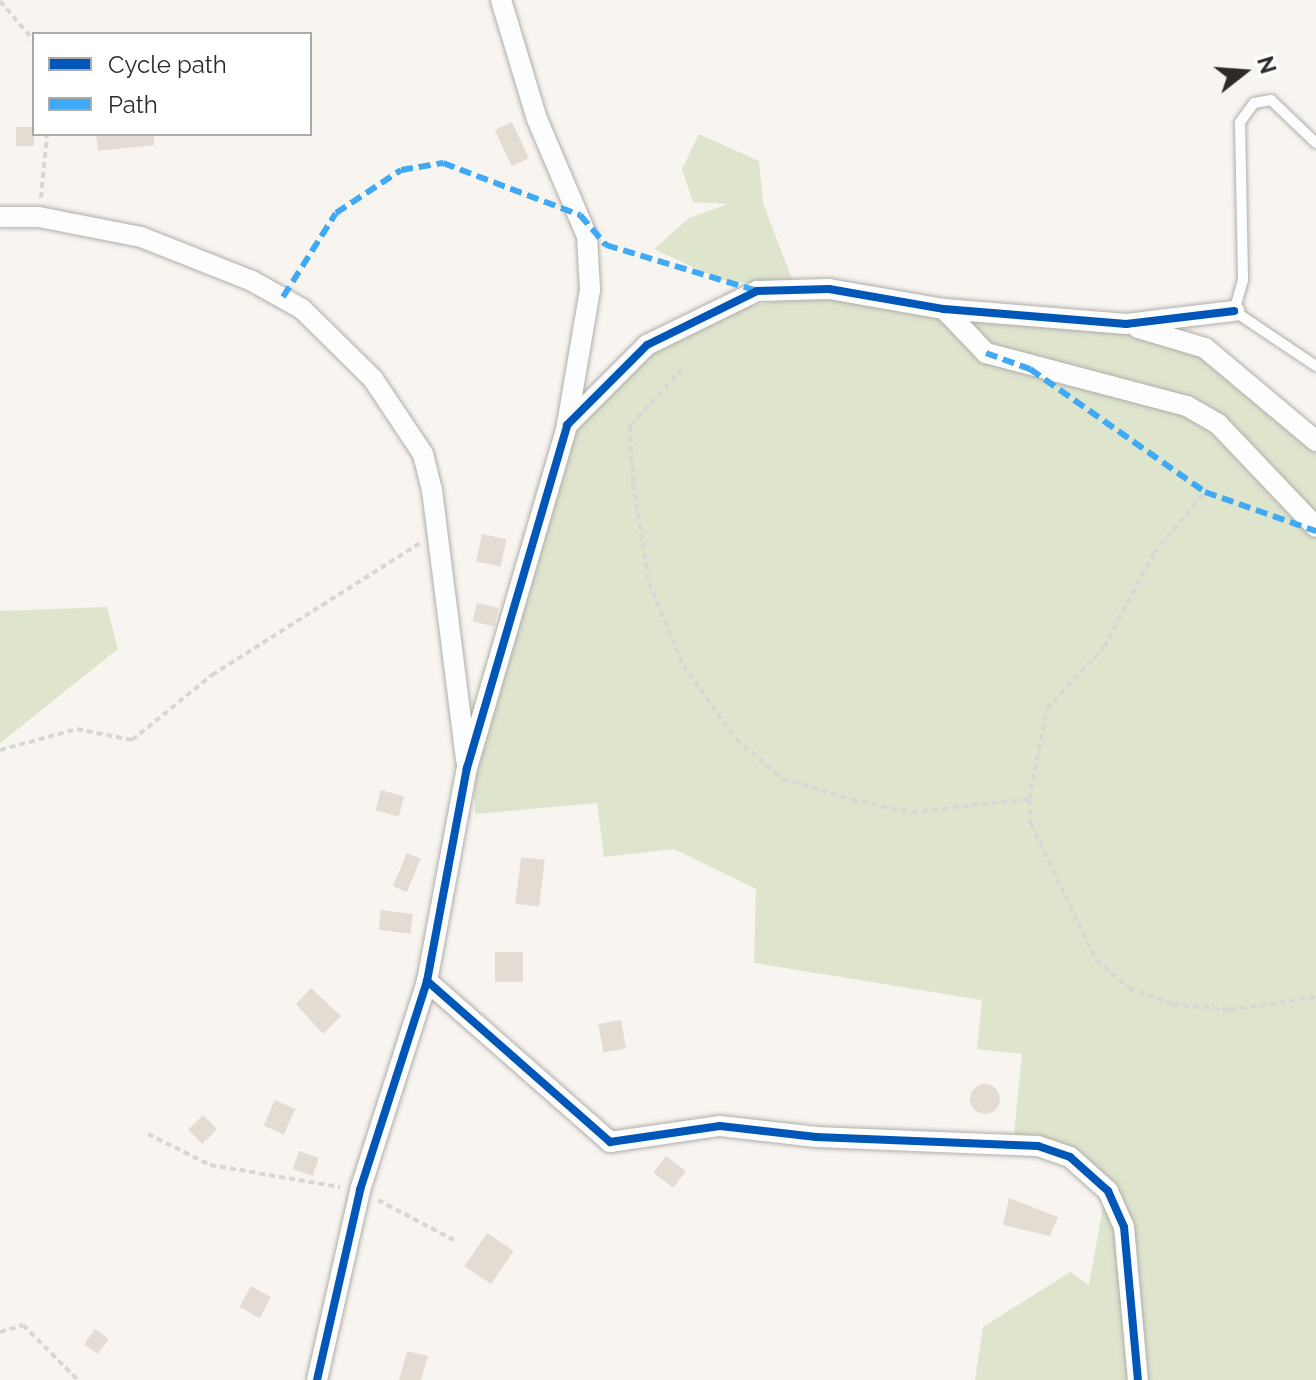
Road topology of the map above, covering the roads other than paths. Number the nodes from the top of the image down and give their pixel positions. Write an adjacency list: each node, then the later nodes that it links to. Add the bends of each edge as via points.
1 (501, 0): 8 (street, via 537,119 587,236 590,290)
2 (1316, 143): 5 (lane, via 1271,100 1254,103 1240,122 1243,280)
3 (0, 217): 11 (street, via 39,217 141,237 302,309 400,414 423,454 438,528)
4 (944, 309): 6 (street); 8 (street, via 829,289 757,291 647,345); 10 (street, via 986,353 1198,412)
5 (1234, 311): 6 (street); 7 (lane)
6 (1126, 324): 9 (street, via 1205,348)
7 (1316, 366)
8 (567, 425): 11 (street)
9 (1316, 441)
10 (1316, 527)
11 (467, 768): 12 (street)
12 (427, 981): 13 (street, via 360,1190); 14 (street, via 610,1142 720,1126 816,1137 1038,1146 1070,1157 1108,1191 1124,1227)
13 (317, 1380)
14 (1138, 1380)

